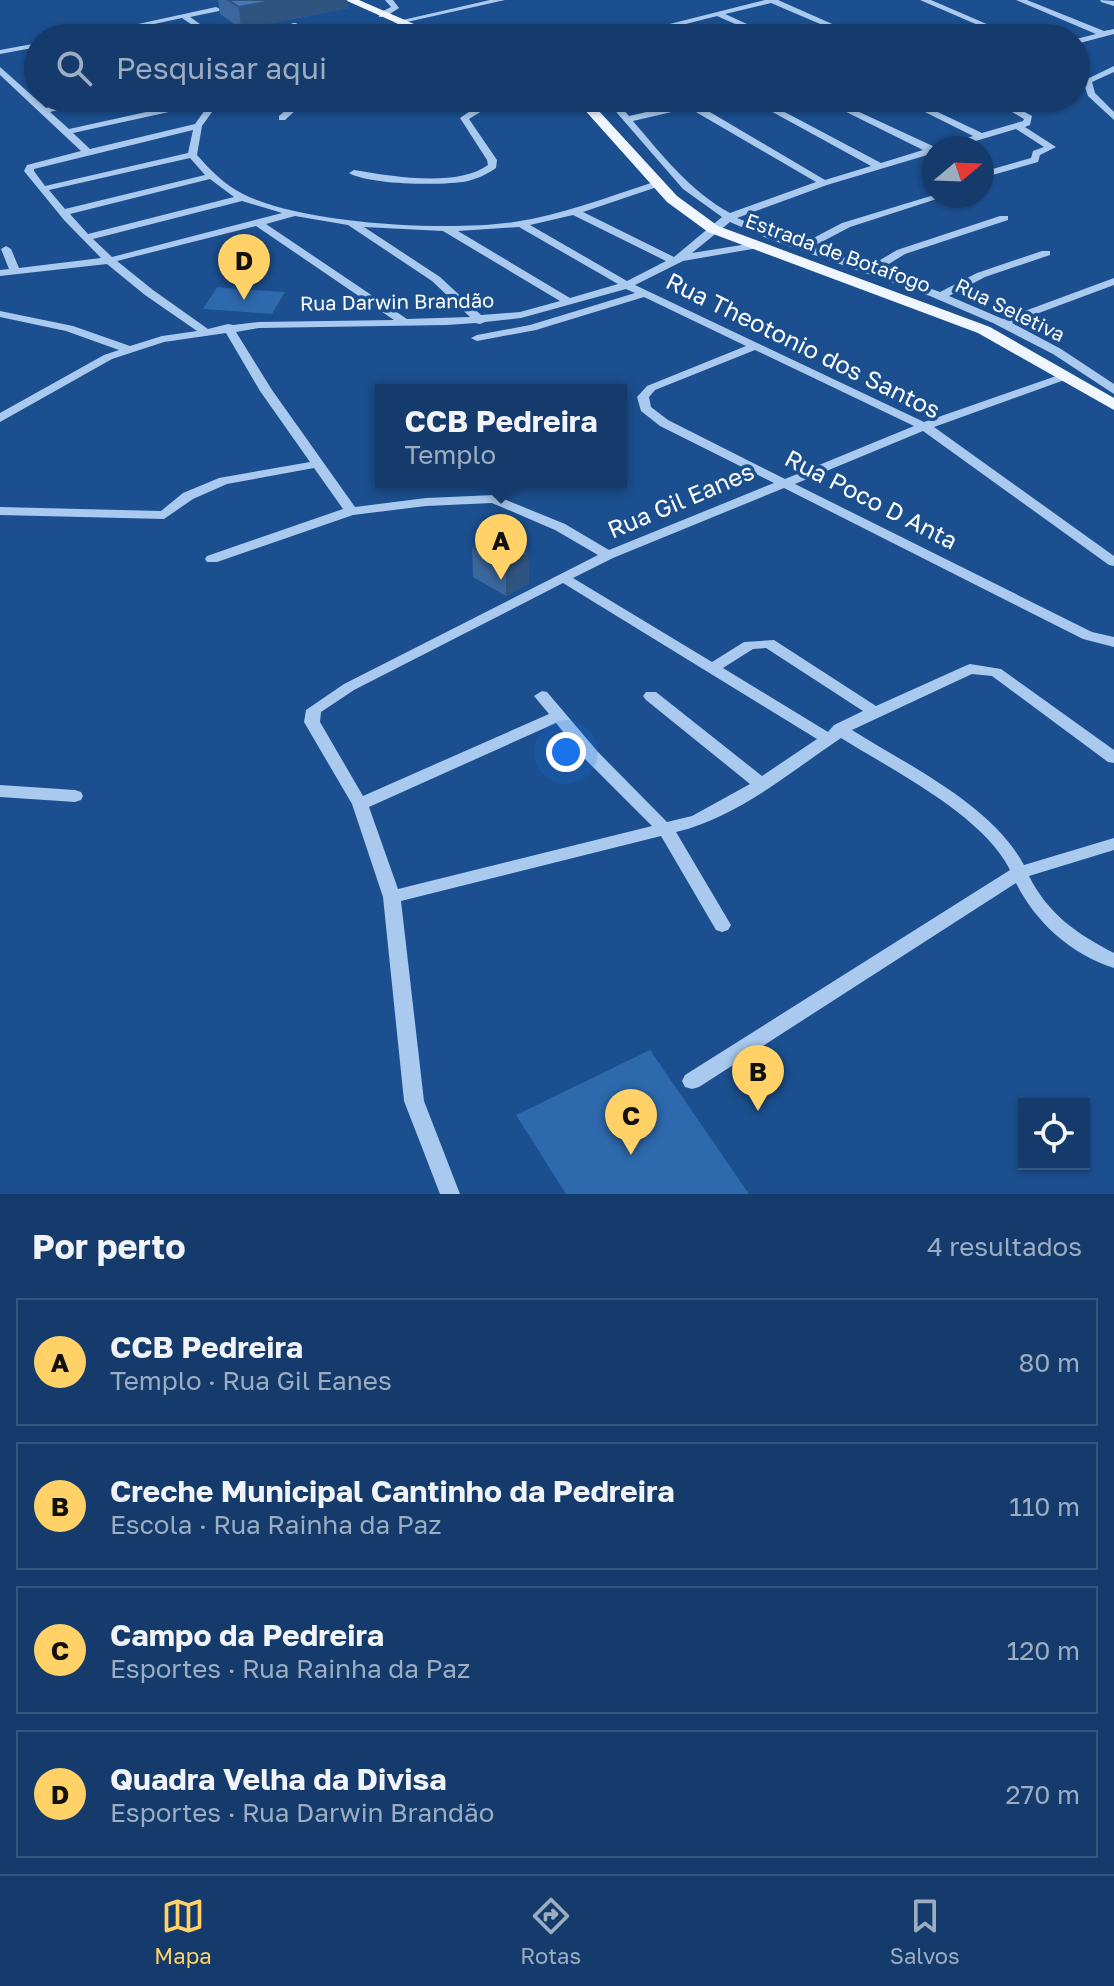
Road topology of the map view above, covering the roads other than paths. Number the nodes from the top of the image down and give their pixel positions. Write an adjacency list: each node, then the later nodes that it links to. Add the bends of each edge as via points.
1 (350, 0): 11 (main road)
2 (389, 0): 11 (street, via 395,8)
3 (501, 0): 13 (street)
4 (772, 0): 10 (street); 19 (street)
5 (924, 0): 20 (street)
6 (1020, 0): 21 (street)
7 (1104, 0): 8 (street)
8 (1114, 4)
9 (216, 9): 12 (street)
10 (717, 14): 17 (street); 18 (street)
11 (382, 15): 13 (main road)
12 (184, 16): 14 (street); 15 (street)
13 (398, 22): 16 (main road)
14 (144, 24)
15 (196, 24)
16 (403, 24)
17 (674, 24)
18 (741, 24)
19 (828, 24)
20 (981, 24)
21 (1087, 24)
22 (1090, 25): 23 (street)
23 (1109, 32)
24 (24, 48): 25 (street)
25 (0, 52)
26 (1114, 69): 28 (street)
27 (3, 72): 32 (street)
28 (1102, 73): 29 (street); 30 (street)
29 (1114, 78)
30 (1090, 80)
31 (1090, 89): 46 (street)
32 (24, 92)
33 (45, 112): 51 (street)
34 (155, 112): 51 (street)
35 (208, 112): 49 (street)
36 (289, 112): 47 (street)
37 (474, 112): 59 (street, via 464,118 493,166 481,175 414,180)
38 (593, 112): 62 (main road, Estrada de Botafogo)
39 (621, 112): 48 (street, Rua Seletiva)
40 (660, 112): 48 (street)
41 (703, 112): 61 (street)
42 (777, 112): 57 (street)
43 (853, 112): 53 (street)
44 (930, 112): 52 (street)
45 (1018, 112): 50 (street, via 1029,118)
46 (1114, 117)
47 (282, 118)
48 (628, 119): 70 (street, Rua Seletiva, via 695,195)
49 (198, 126): 54 (street); 56 (street)
50 (1019, 127): 52 (street); 58 (street, via 1051,147 1036,153 1035,160)
51 (67, 132): 54 (street)
52 (981, 136)
53 (922, 144)
54 (88, 152): 63 (street, via 30,167)
55 (922, 154): 57 (street)
56 (192, 155): 60 (street); 63 (street)
57 (879, 166): 61 (street)
58 (994, 172)
59 (354, 173)
60 (211, 176): 64 (street); 68 (street)
61 (824, 183): 70 (street)
62 (657, 184): 66 (street); 67 (main road, Estrada de Botafogo)
63 (43, 189): 68 (street)
64 (242, 198): 69 (street); 77 (street)
65 (922, 202): 79 (street, via 846,225)
66 (572, 210): 74 (street); 83 (street)
67 (687, 210): 70 (street); 76 (main road, Estrada de Botafogo)
68 (66, 212): 77 (street)
69 (296, 213): 72 (street); 73 (street)
70 (729, 217): 76 (street); 79 (street, Rua Seletiva)
71 (1004, 218): 84 (street, via 901,252)
72 (347, 221): 75 (street); 93 (street, via 438,281)
73 (257, 222): 82 (street); 94 (street)
74 (520, 224): 75 (street); 88 (street, Rua Theotonio dos Santos)
75 (447, 229): 91 (street)
76 (713, 229): 78 (main road, Estrada de Botafogo); 83 (street)
77 (87, 237): 82 (street)
78 (754, 246): 83 (street, Rua Darwin Brandão); 101 (main road, Estrada de Botafogo, via 942,312)
79 (803, 248): 84 (street, Rua Seletiva)
80 (6, 249): 85 (street)
81 (1046, 253): 90 (street, via 981,275)
82 (111, 260): 85 (street); 97 (street)
83 (677, 260): 88 (street, Rua Darwin Brandão)
84 (871, 270): 90 (street, Rua Seletiva)
85 (15, 272): 86 (street)
86 (0, 273)
87 (1114, 281): 95 (street)
88 (627, 285): 89 (street, Rua Theotonio dos Santos); 91 (street, Rua Darwin Brandão)
89 (644, 294): 98 (street, via 532,328); 99 (street, Rua Theotonio dos Santos)
90 (941, 296): 95 (street, Rua Seletiva)
91 (570, 302): 93 (street, Rua Darwin Brandão)
92 (0, 314): 100 (street, via 69,328)
93 (480, 321): 94 (street, Rua Darwin Brandão)
94 (404, 322): 96 (street, Rua Darwin Brandão)
95 (1003, 323): 102 (street, Rua Seletiva, via 1071,359)
96 (228, 327): 97 (street, Rua Darwin Brandão); 106 (street)
97 (203, 330): 100 (street, Rua Darwin Brandão)
98 (477, 338)
99 (754, 347): 105 (street, Rua Theotonio dos Santos); 107 (street, Rua Poco D Anta, via 651,388 643,397 645,408 664,423)
100 (128, 349): 104 (street, Rua Darwin Brandão)
101 (1066, 376): 103 (main road, Estrada de Botafogo); 105 (street, Rua Gil Eanes, via 969,408)
102 (1114, 390)
103 (1114, 405)
104 (0, 418)
105 (927, 428): 107 (street, Rua Gil Eanes); 112 (street, Rua Theotonio dos Santos)
106 (318, 464): 108 (street, via 224,481 188,496 164,515); 109 (street)
107 (786, 481): 110 (street, Rua Gil Eanes); 114 (street, Rua Poco D Anta, via 1088,636)
108 (0, 511)
109 (351, 511): 110 (street, via 494,499); 111 (street)
110 (608, 555): 113 (street, Rua Gil Eanes)
111 (212, 559)
112 (1114, 562)
113 (562, 577): 115 (street); 125 (street, Rua Gil Eanes, via 314,710 312,722)
114 (1114, 642)
115 (714, 667): 118 (street, via 749,645 769,643); 120 (street)
116 (542, 696): 119 (street)
117 (651, 696): 122 (street)
118 (873, 711): 120 (street); 121 (street, via 970,669 996,672)
119 (559, 716): 125 (street); 126 (street)
120 (833, 734): 122 (street); 128 (street, via 972,816 1009,851)
121 (1114, 758)
122 (761, 784): 126 (street, via 718,812)
123 (0, 791): 124 (street)
124 (75, 796)
125 (360, 804): 129 (street)
126 (667, 832): 129 (street); 130 (street)
127 (1114, 844): 128 (street)
128 (1020, 872): 131 (street, via 1048,919 1067,936); 132 (street)
129 (392, 897): 133 (street, via 414,1101)
130 (722, 925)
131 (1114, 961)
132 (692, 1081)
133 (450, 1194)

